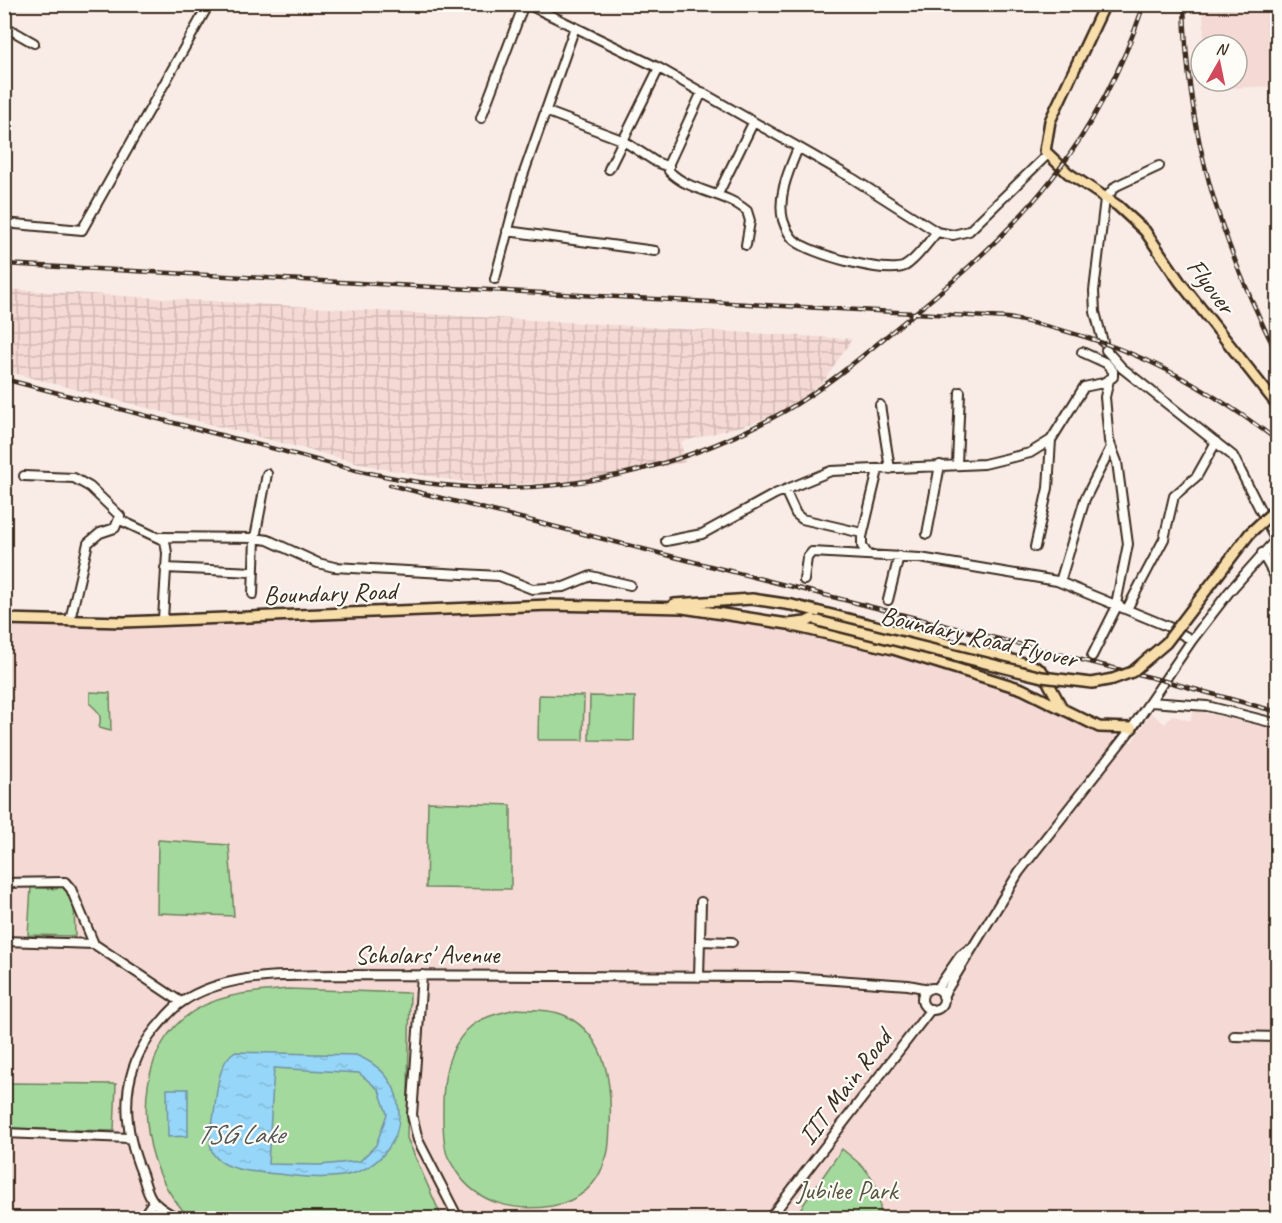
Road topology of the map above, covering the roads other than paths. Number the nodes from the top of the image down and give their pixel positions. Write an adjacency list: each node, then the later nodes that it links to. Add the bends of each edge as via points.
1 (209, 4): 20 (street, via 82,230)
2 (526, 4): 5 (street); 10 (street)
3 (1105, 4): 14 (main road, via 1050,121 1045,141)
4 (4, 26): 6 (street)
5 (575, 27): 7 (street); 9 (street)
6 (34, 43)
7 (659, 68): 8 (street); 12 (street)
8 (702, 92): 11 (street); 16 (street)
9 (545, 111): 12 (street); 21 (street)
10 (482, 118)
11 (753, 123): 13 (street); 18 (street)
12 (622, 140): 16 (street); 17 (street)
13 (798, 148): 22 (street); 22 (street, via 781,205 783,220 794,240 847,262 898,268 909,263)
14 (1047, 155): 19 (main road, Flyover); 22 (street, via 969,231 953,235)
15 (1159, 166): 19 (street, via 1116,186)
16 (669, 167): 18 (street, via 673,175 691,186)
17 (609, 169)
18 (718, 195): 23 (street, via 742,207 750,216)
19 (1105, 199): 26 (street, via 1094,291); 32 (main road, Flyover, via 1145,231 1179,282)
20 (4, 223)
21 (507, 231): 24 (street); 25 (street)
22 (937, 232)
23 (746, 245)
24 (655, 251)
25 (495, 279)
26 (1102, 342)
27 (1106, 350): 34 (street, via 1122,368)
28 (1082, 352): 29 (street, via 1111,367 1114,374)
29 (1109, 380): 33 (street, via 1081,390); 35 (street, via 1105,401)
30 (960, 392): 36 (street)
31 (880, 405): 38 (street)
32 (1278, 406)
33 (1051, 440): 36 (street, via 1030,453 1003,461); 51 (street, via 1048,489)
34 (1216, 442): 49 (street, via 1241,468); 67 (street, via 1197,476 1174,496 1164,539)
35 (1111, 447): 58 (street, via 1085,499); 64 (street, via 1117,462 1128,544)
36 (957, 464): 37 (street)
37 (940, 465): 38 (street); 46 (street)
38 (890, 469): 39 (street)
39 (878, 470): 42 (street, via 836,470); 45 (street)
40 (267, 474): 48 (street)
41 (24, 476): 44 (street, via 74,478 90,487 117,512)
42 (785, 490): 45 (street, via 802,519); 50 (street, via 702,534)
43 (1278, 507): 72 (main road, Boundary Road Flyover, bridge, via 1250,533 1151,659 1113,679 1092,683 1042,677)
44 (120, 520): 47 (street); 71 (street, via 116,528 100,533 88,543)
45 (862, 533): 53 (street, via 862,546)
46 (927, 534)
47 (160, 537): 48 (street); 55 (street, via 166,546)
48 (255, 538): 56 (street); 60 (street, via 334,567 499,576 539,589 564,587 591,576)
49 (1276, 538): 52 (street)
50 (666, 541)
51 (1035, 547)
52 (1262, 553): 59 (street); 74 (street)
53 (868, 555): 54 (street); 57 (street, via 812,552 807,558)
54 (899, 556): 58 (street); 63 (street)
55 (165, 568): 56 (street); 69 (street)
56 (254, 572): 61 (street)
57 (804, 580)
58 (1060, 582): 64 (street)
59 (1278, 582)
60 (630, 585)
61 (253, 594)
62 (752, 599): 65 (main road, Boundary Road); 66 (main road, Boundary Road); 70 (main road)
63 (888, 600)
64 (1117, 604): 67 (street); 75 (street)
65 (656, 606): 69 (main road, Boundary Road, via 513,605); 70 (main road, Boundary Road)
66 (801, 607): 72 (main road); 77 (main road, Boundary Road, via 1032,664 1042,671)
67 (1127, 609): 74 (street)
68 (4, 619): 71 (main road, Boundary Road)
69 (163, 619): 71 (main road, Boundary Road)
70 (749, 619): 73 (main road, Boundary Road)
71 (70, 620)
72 (815, 620): 73 (main road, Boundary Road Flyover)
73 (788, 624): 77 (main road, via 893,649 1022,689)
74 (1192, 640): 76 (street)
75 (1092, 656)
76 (1150, 702): 78 (street, via 1208,706); 79 (street)
77 (1062, 708): 79 (main road, via 1099,727)
78 (1278, 724)
79 (1132, 728): 86 (street, via 1019,872)
80 (4, 883): 85 (street, via 65,882)
81 (701, 902): 83 (street)
82 (4, 941): 85 (street)
83 (700, 941): 84 (street); 88 (street)
84 (732, 942)
85 (94, 944): 91 (street)
86 (970, 948): 89 (street); 90 (street)
87 (422, 975): 88 (street, Scholars' Avenue); 91 (street, Scholars' Avenue, via 254,979 219,986); 100 (street, via 412,1114 418,1140)
88 (699, 977): 89 (street, Scholars' Avenue, via 792,977)
89 (933, 989): 90 (street); 92 (street, via 924,993 922,1000)
90 (943, 996): 92 (street, via 940,1007)
91 (181, 1002): 96 (street, Scholars' Avenue, via 140,1047 130,1072)
92 (931, 1009): 101 (street, IIT Main Road)
93 (1234, 1036): 94 (street)
94 (1278, 1037)
95 (4, 1133): 96 (street)
96 (129, 1138): 97 (street, Scholars' Avenue)
97 (153, 1202): 98 (street); 99 (street)
98 (142, 1218)
99 (178, 1218)
100 (458, 1218)
101 (771, 1218)

